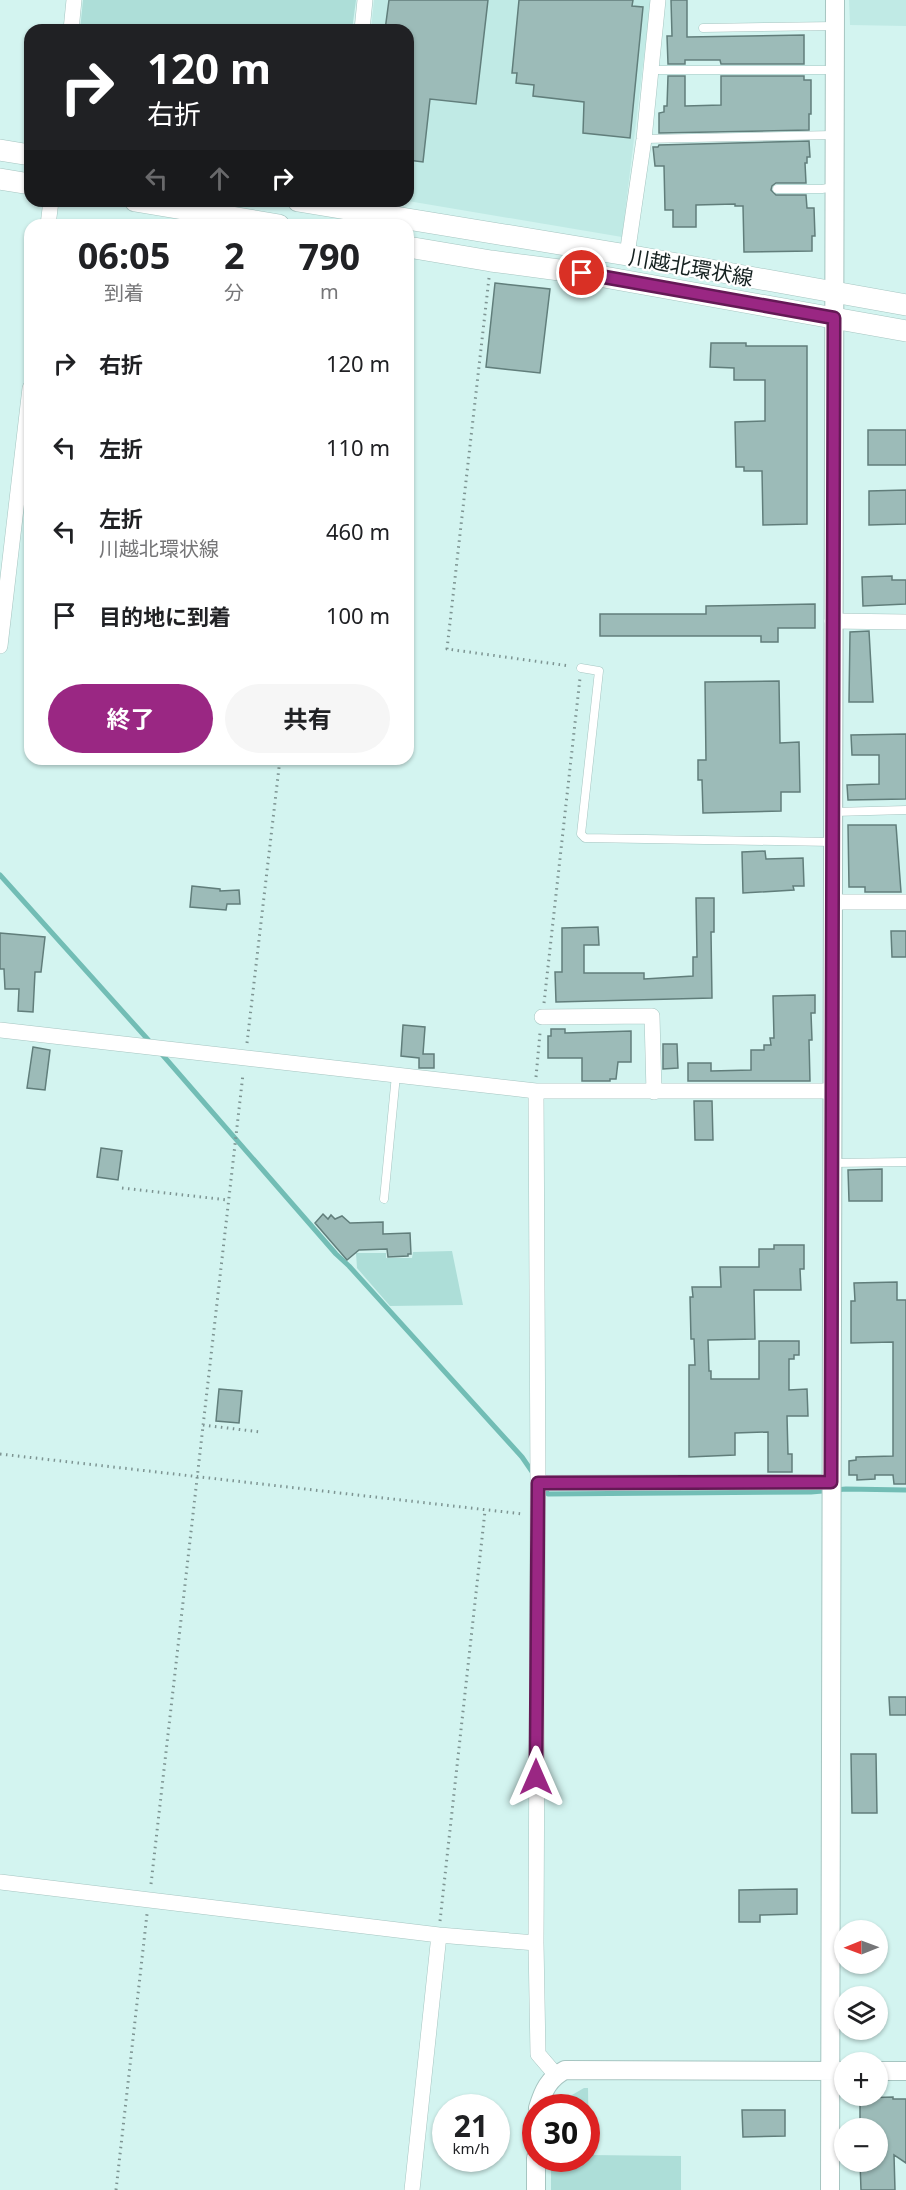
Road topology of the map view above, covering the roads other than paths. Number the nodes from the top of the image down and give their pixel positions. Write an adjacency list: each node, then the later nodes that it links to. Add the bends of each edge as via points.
1 (74, 0): 5 (street)
2 (365, 0): 6 (street)
3 (658, 0): 9 (street)
4 (835, 0): 7 (street)
5 (71, 24)
6 (363, 24)
7 (835, 26): 8 (lane); 10 (street)
8 (703, 27)
9 (651, 70): 10 (lane); 12 (street)
10 (834, 70): 11 (street)
11 (833, 135): 12 (lane); 17 (street)
12 (644, 139): 23 (street)
13 (0, 150): 14 (main road)
14 (24, 154)
15 (0, 179): 16 (main road)
16 (24, 183)
17 (833, 187): 18 (lane); 24 (street)
18 (777, 189)
19 (171, 207): 21 (main road)
20 (353, 207): 23 (main road, 川越北環状線)
21 (243, 219)
22 (414, 248): 26 (main road, 川越北環状線)
23 (627, 255): 24 (main road, 川越北環状線)
24 (834, 292): 25 (main road, 川越北環状線); 26 (street)
25 (906, 304)
26 (834, 318): 27 (main road, 川越北環状線); 30 (street)
27 (906, 331)
28 (24, 434): 29 (street)
29 (2, 603): 32 (street)
30 (832, 621): 31 (street); 35 (street)
31 (906, 622)
32 (0, 646)
33 (581, 668): 36 (lane, via 599,671 581,834 585,838)
34 (906, 810): 35 (lane)
35 (833, 812): 36 (street)
36 (833, 842): 37 (street)
37 (833, 902): 38 (street); 43 (street)
38 (906, 902)
39 (542, 1017): 44 (street, via 652,1016)
40 (0, 1030): 41 (street)
41 (396, 1075): 42 (street); 47 (lane)
42 (536, 1091): 44 (street); 48 (street)
43 (833, 1091): 44 (street); 46 (street)
44 (654, 1092)
45 (906, 1162): 46 (lane)
46 (832, 1163): 49 (street)
47 (384, 1199)
48 (538, 1483): 49 (street); 52 (street)
49 (831, 1490): 53 (street)
50 (0, 1882): 51 (street)
51 (439, 1935): 52 (street); 61 (street)
52 (536, 1943): 57 (street, via 538,2054)
53 (837, 2052)
54 (834, 2071): 57 (street, via 590,2069 565,2070)
55 (888, 2071): 56 (street)
56 (906, 2071)
57 (556, 2075): 58 (street)
58 (542, 2094)
59 (835, 2106): 63 (street)
60 (536, 2172): 62 (street)
61 (412, 2190)
62 (536, 2190)
63 (830, 2190)

